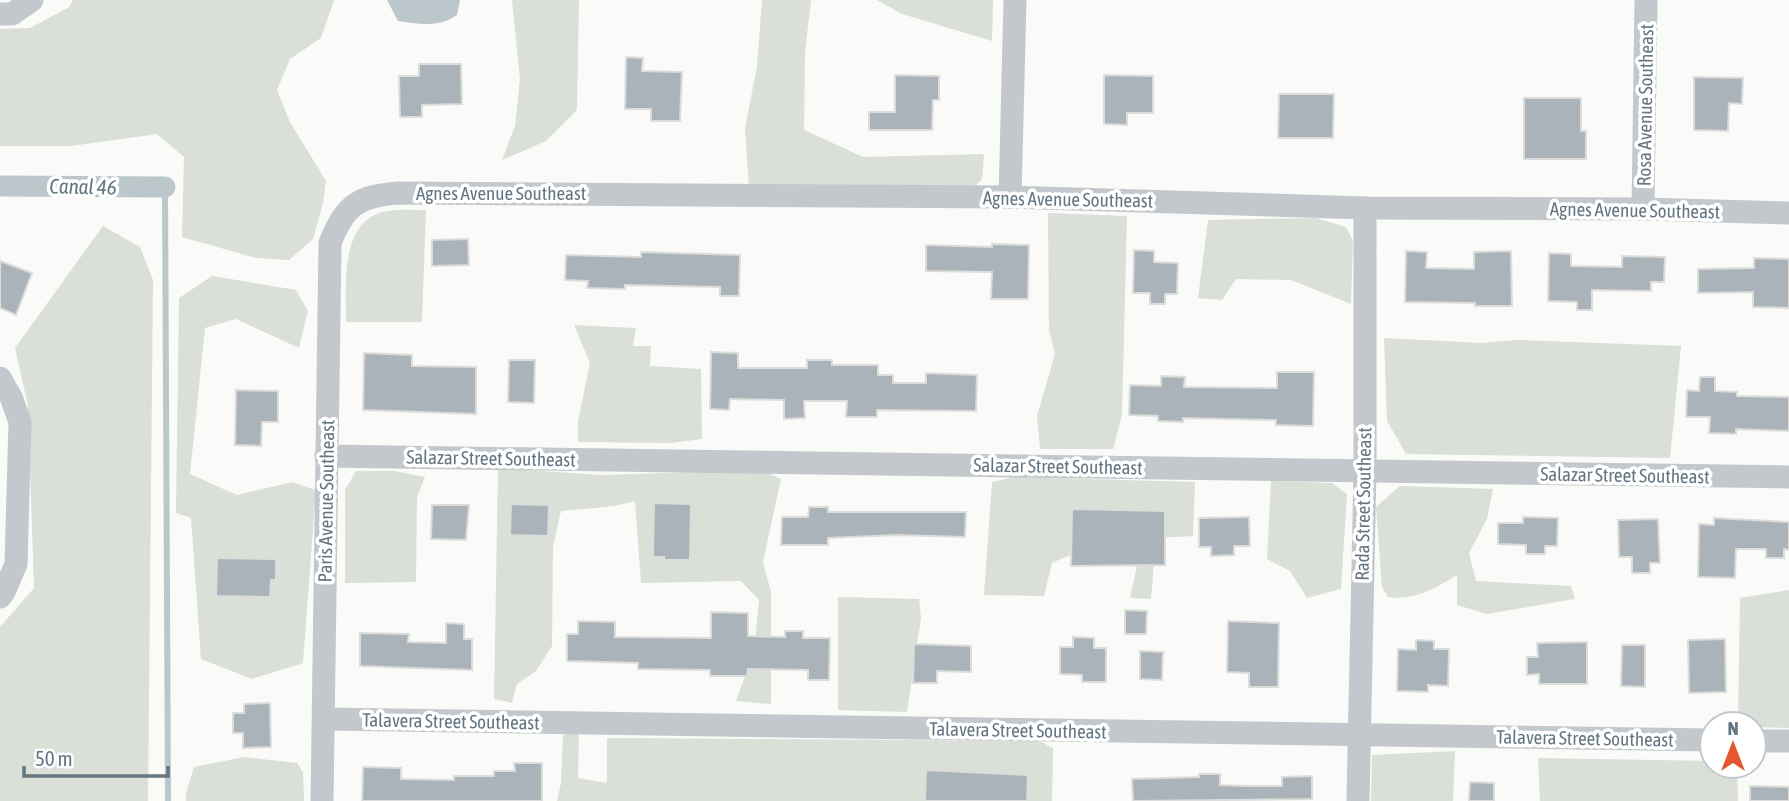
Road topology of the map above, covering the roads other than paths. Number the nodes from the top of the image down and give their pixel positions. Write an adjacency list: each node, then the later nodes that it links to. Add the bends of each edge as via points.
1 (32, 0): 4 (street, via 12,14)
2 (1015, 0): 5 (street)
3 (1646, 0): 8 (street, Rosa Avenue Southeast)
4 (0, 14)
5 (1010, 197): 6 (street, Agnes Avenue Southeast, via 399,193 373,195); 7 (street, Agnes Avenue Southeast)
6 (350, 207): 11 (street, Paris Avenue Southeast, via 330,243)
7 (1365, 208): 8 (street, Agnes Avenue Southeast); 12 (street, Rada Street Southeast)
8 (1643, 209): 9 (street, Agnes Avenue Southeast)
9 (1789, 213)
10 (0, 378): 14 (street, via 20,422 16,564)
11 (326, 456): 12 (street, Salazar Street Southeast); 15 (street, Paris Avenue Southeast)
12 (1365, 471): 13 (street, Salazar Street Southeast); 16 (street, Rada Street Southeast)
13 (1789, 477)
14 (0, 597)
15 (324, 719): 16 (street, Talavera Street Southeast); 20 (street, Paris Avenue Southeast)
16 (1359, 735): 17 (street, Talavera Street Southeast); 21 (street, Rada Street Southeast)
17 (1698, 740)
18 (1768, 741): 19 (street)
19 (1789, 741)
20 (322, 801)
21 (1358, 801)

